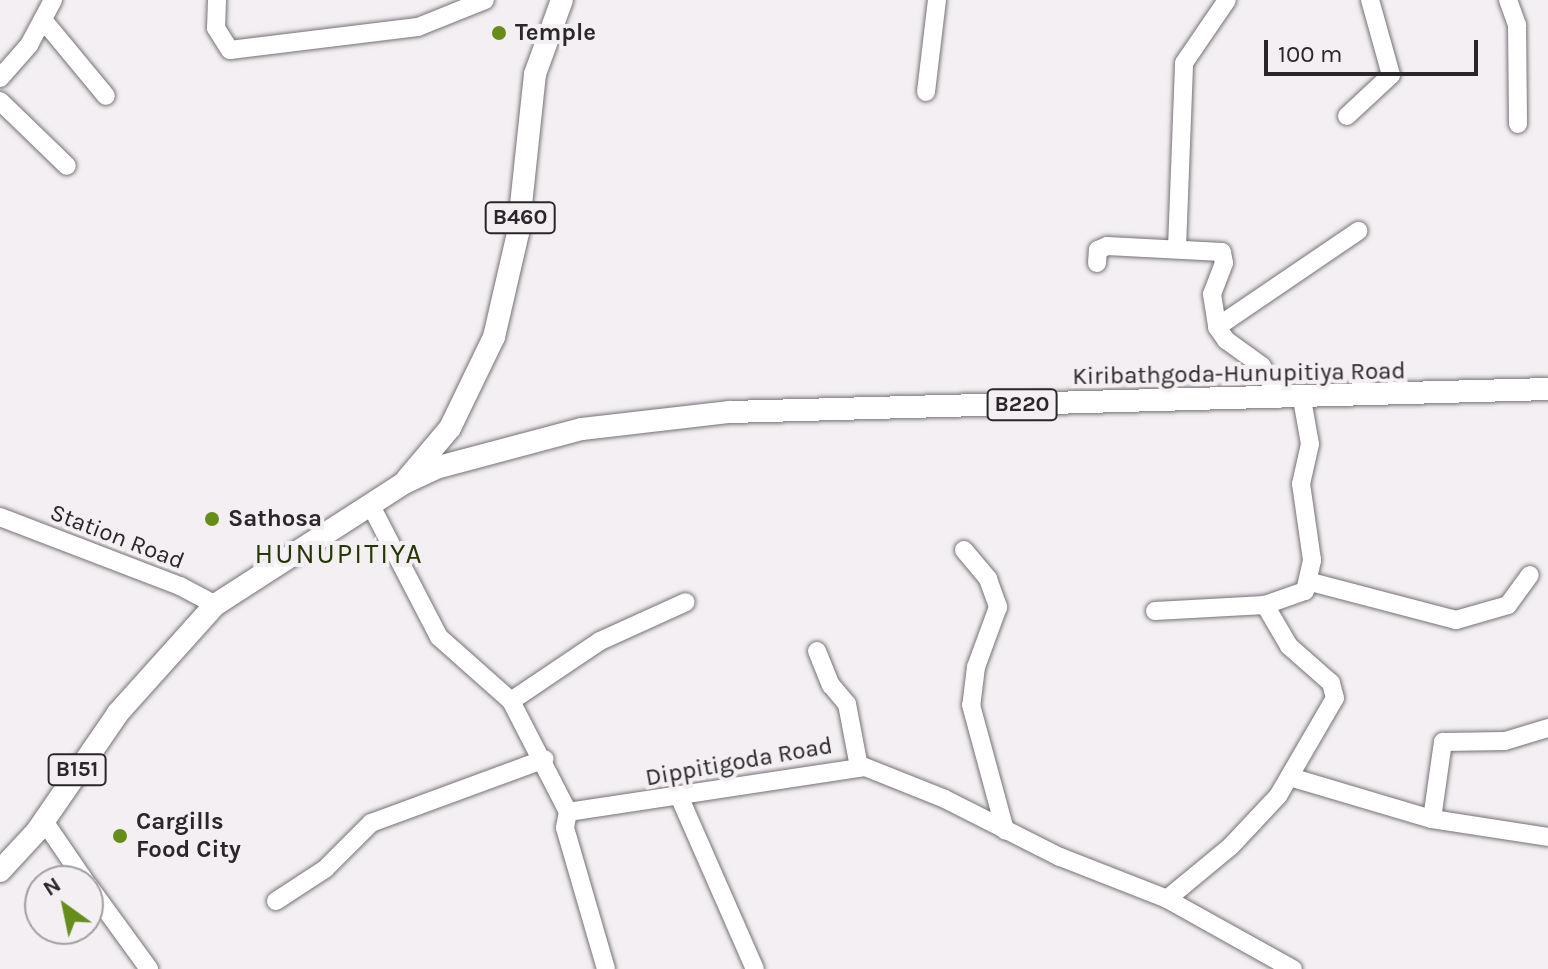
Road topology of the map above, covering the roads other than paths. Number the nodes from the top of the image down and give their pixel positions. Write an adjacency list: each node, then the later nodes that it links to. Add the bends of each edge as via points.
1 (53, 0): 9 (street)
2 (217, 0): 3 (street, via 216,28 230,50 418,27)
3 (485, 0)
4 (562, 0): 24 (main road, B460, via 535,74 518,233 494,337 450,428)
5 (937, 0): 11 (street)
6 (1227, 0): 18 (street, via 1184,63)
7 (1370, 0): 14 (street, via 1391,75)
8 (1508, 0): 15 (street, via 1517,25)
9 (44, 21): 10 (street); 12 (street)
10 (0, 78)
11 (926, 92)
12 (106, 96)
13 (0, 101): 16 (street)
14 (1347, 116)
15 (1518, 124)
16 (67, 166)
17 (1358, 231): 20 (street)
18 (1177, 248): 19 (street, via 1100,247); 20 (street, via 1222,252 1212,294)
19 (1097, 263)
20 (1217, 327): 22 (street, via 1262,366)
21 (1548, 389): 23 (main road, Kiribathgoda-Hunupitiya Road / B220)
22 (1279, 399): 23 (main road, Kiribathgoda-Hunupitiya Road / B220); 24 (main road, Kiribathgoda-Hunupitiya Road / B220, via 730,412 582,429 439,467)
23 (1302, 399): 29 (street, via 1310,444 1301,484)
24 (404, 483): 25 (main road, Kiribathgoda-Hunupitiya Road / B151)
25 (370, 504): 31 (main road, Kiribathgoda-Hunupitiya Road / B151); 35 (street, via 439,637)
26 (0, 517): 31 (street, Station Road, via 180,586)
27 (964, 550): 44 (street, via 988,579 998,607 976,667 971,705)
28 (1530, 575): 29 (street, via 1508,605 1456,620)
29 (1311, 582): 32 (street, via 1291,599)
30 (686, 602): 35 (street, via 600,641)
31 (215, 605): 43 (main road, Kiribathgoda-Hunupitiya Road / B151, via 118,713)
32 (1265, 605): 33 (street); 39 (street, via 1289,646 1334,690 1335,698)
33 (1155, 611)
34 (817, 651): 38 (street, via 831,685 847,704)
35 (511, 701): 37 (street)
36 (1548, 728): 42 (street, via 1505,741 1443,742)
37 (545, 759): 41 (street, via 557,798); 49 (street, via 371,823 325,869)
38 (859, 767): 40 (street, Dippitigoda Road); 44 (street, Dippitigoda Road, via 898,777)
39 (1290, 777): 42 (street); 48 (street, via 1256,822)
40 (679, 796): 41 (street, Dippitigoda Road); 53 (street)
41 (568, 812): 52 (street, via 565,828)
42 (1432, 819): 45 (street)
43 (44, 821): 46 (street); 47 (main road, Kiribathgoda-Hunupitiya Road / B151)
44 (1005, 830): 48 (street, Dippitigoda Road)
45 (1548, 837)
46 (75, 865)
47 (0, 871)
48 (1167, 899): 54 (street, Dippitigoda Road)
49 (276, 901)
50 (104, 907): 51 (street)
51 (149, 969)
52 (606, 969)
53 (755, 969)
54 (1293, 969)

